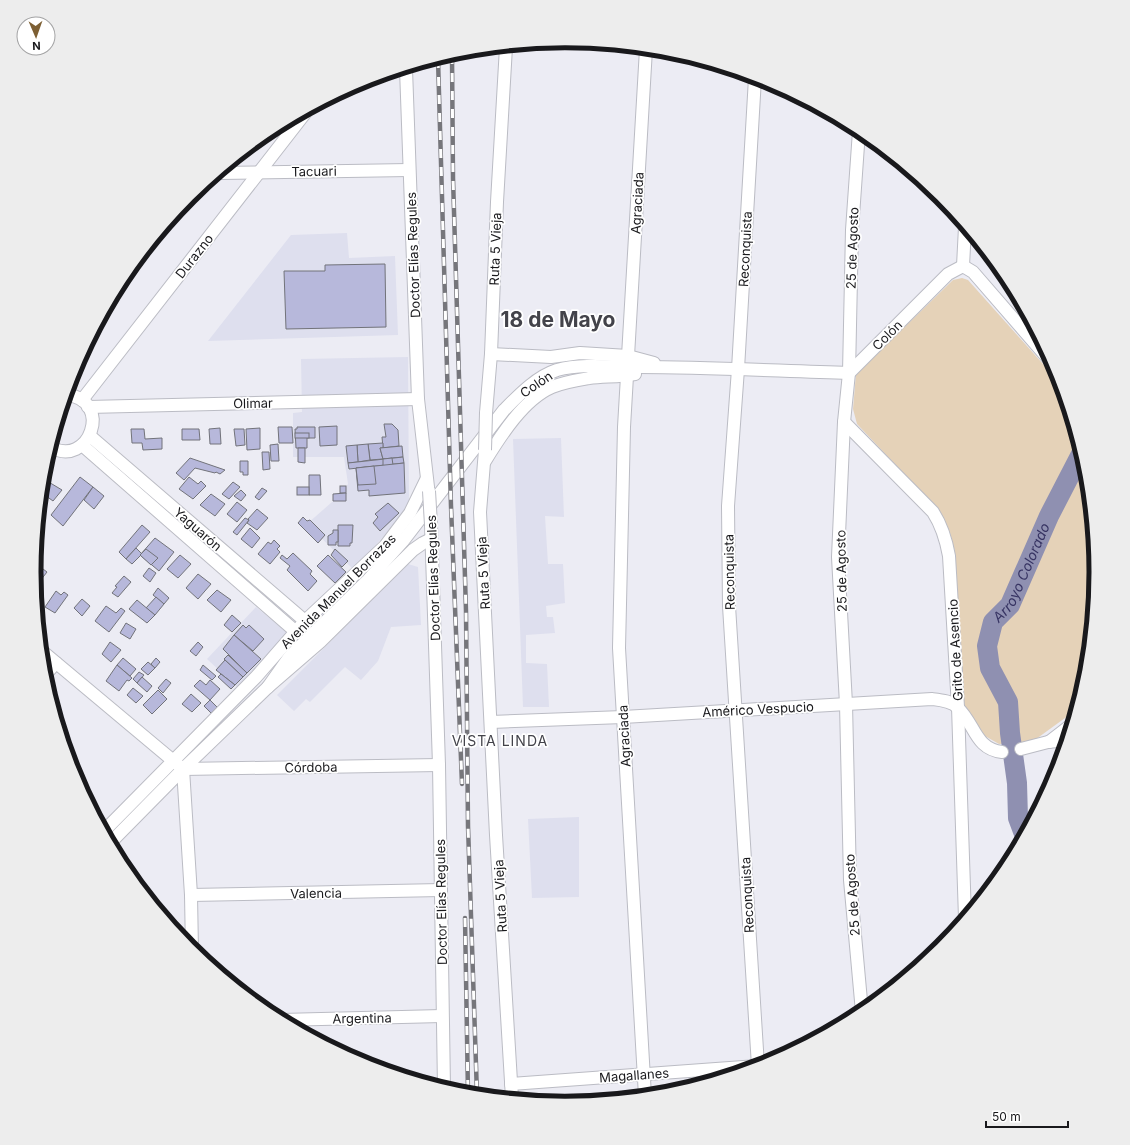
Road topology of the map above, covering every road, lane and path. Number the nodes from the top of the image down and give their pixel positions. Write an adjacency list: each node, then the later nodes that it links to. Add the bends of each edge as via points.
1 (506, 52): 13 (street, Ruta 5 Vieja)
2 (646, 55): 14 (street, Agraciada)
3 (406, 73): 7 (street, Doctor Elías Regules)
4 (754, 84): 16 (street, Reconquista)
5 (298, 122): 8 (street, Durazno)
6 (858, 139): 17 (street, 25 de Agosto, via 852,230)
7 (409, 170): 8 (street, Tacuari); 20 (street, Doctor Elías Regules)
8 (259, 172): 9 (street, Tacuari); 21 (street, Durazno)
9 (227, 173)
10 (965, 234): 11 (street)
11 (963, 266): 12 (street, via 973,272); 17 (street, Colón, via 948,274)
12 (1037, 346)
13 (491, 354): 14 (street, Colón, via 551,357 580,353); 25 (street, Ruta 5 Vieja, bridge)
14 (628, 356): 15 (street, Colón)
15 (668, 367): 16 (street, Colón); 18 (street, Colón); 26 (street, Colón, via 579,367 557,371 540,379 504,410)
16 (738, 369): 17 (street, Colón); 39 (street, Reconquista, via 728,506 729,606)
17 (848, 373): 22 (street, 25 de Agosto)
18 (627, 376): 25 (street, Colón, via 589,378 552,387 533,398); 40 (street, Agraciada, via 619,648)
19 (72, 396): 21 (street, Olimar)
20 (418, 399): 21 (street, Olimar); 27 (street, Doctor Elías Regules)
21 (85, 403): 23 (street, via 93,416 93,426)
22 (844, 422): 37 (street, 25 de Agosto, via 838,557); 38 (street, Grito de Asencio, via 933,512 946,536)
23 (86, 441): 24 (street, via 70,451); 29 (street, Yaguarón); 30 (street, Yaguarón)
24 (56, 449)
25 (484, 456): 41 (street, Ruta 5 Vieja, via 480,512)
26 (460, 466): 32 (street, Avenida Manuel Borrazas, via 403,541)
27 (428, 486): 28 (street, Doctor Elías Regules, bridge); 29 (street, Avenida Manuel Borrazas, via 385,546)
28 (431, 539): 36 (street, Avenida Manuel Borrazas, via 413,550 320,642); 47 (street, Doctor Elías Regules)
29 (305, 621): 30 (street, Avenida Manuel Borrazas)
30 (295, 631): 35 (street, Avenida Manuel Borrazas)
31 (48, 656): 33 (street)
32 (290, 656): 35 (street, Avenida Manuel Borrazas); 36 (street, Avenida Manuel Borrazas)
33 (56, 663): 34 (street); 48 (street)
34 (50, 669)
35 (256, 677): 48 (street, Avenida Manuel Borrazas)
36 (268, 687): 48 (street, Avenida Manuel Borrazas)
37 (846, 704): 38 (street, Américo Vespucio, via 932,699 948,701); 39 (street, Américo Vespucio); 55 (street, 25 de Agosto, via 850,880)
38 (958, 707): 46 (street, via 984,746); 53 (street, Grito de Asencio)
39 (736, 710): 40 (street, Américo Vespucio); 58 (street, Reconquista)
40 (623, 717): 41 (street, Américo Vespucio); 60 (street, Agraciada)
41 (491, 722): 62 (street, Ruta 5 Vieja)
42 (1064, 730): 44 (street)
43 (1061, 741): 44 (street)
44 (1048, 742): 45 (street)
45 (1021, 749)
46 (1002, 752)
47 (439, 764): 48 (street, Córdoba); 51 (street, Doctor Elías Regules)
48 (178, 765): 49 (street, Avenida Manuel Borrazas); 50 (street, Avenida Manuel Borrazas); 52 (street)
49 (108, 828)
50 (113, 838)
51 (441, 890): 52 (street, Valencia); 56 (street, Doctor Elías Regules)
52 (191, 895): 54 (street)
53 (965, 911)
54 (192, 941)
55 (861, 1004)
56 (442, 1016): 57 (street, Argentina); 61 (street, Doctor Elías Regules)
57 (293, 1020)
58 (757, 1060)
59 (737, 1067): 60 (street, Magallanes)
60 (643, 1074): 62 (street, Magallanes); 63 (street, Agraciada)
61 (444, 1082)
62 (511, 1084): 64 (street, Ruta 5 Vieja)
63 (644, 1090)
64 (512, 1093)

